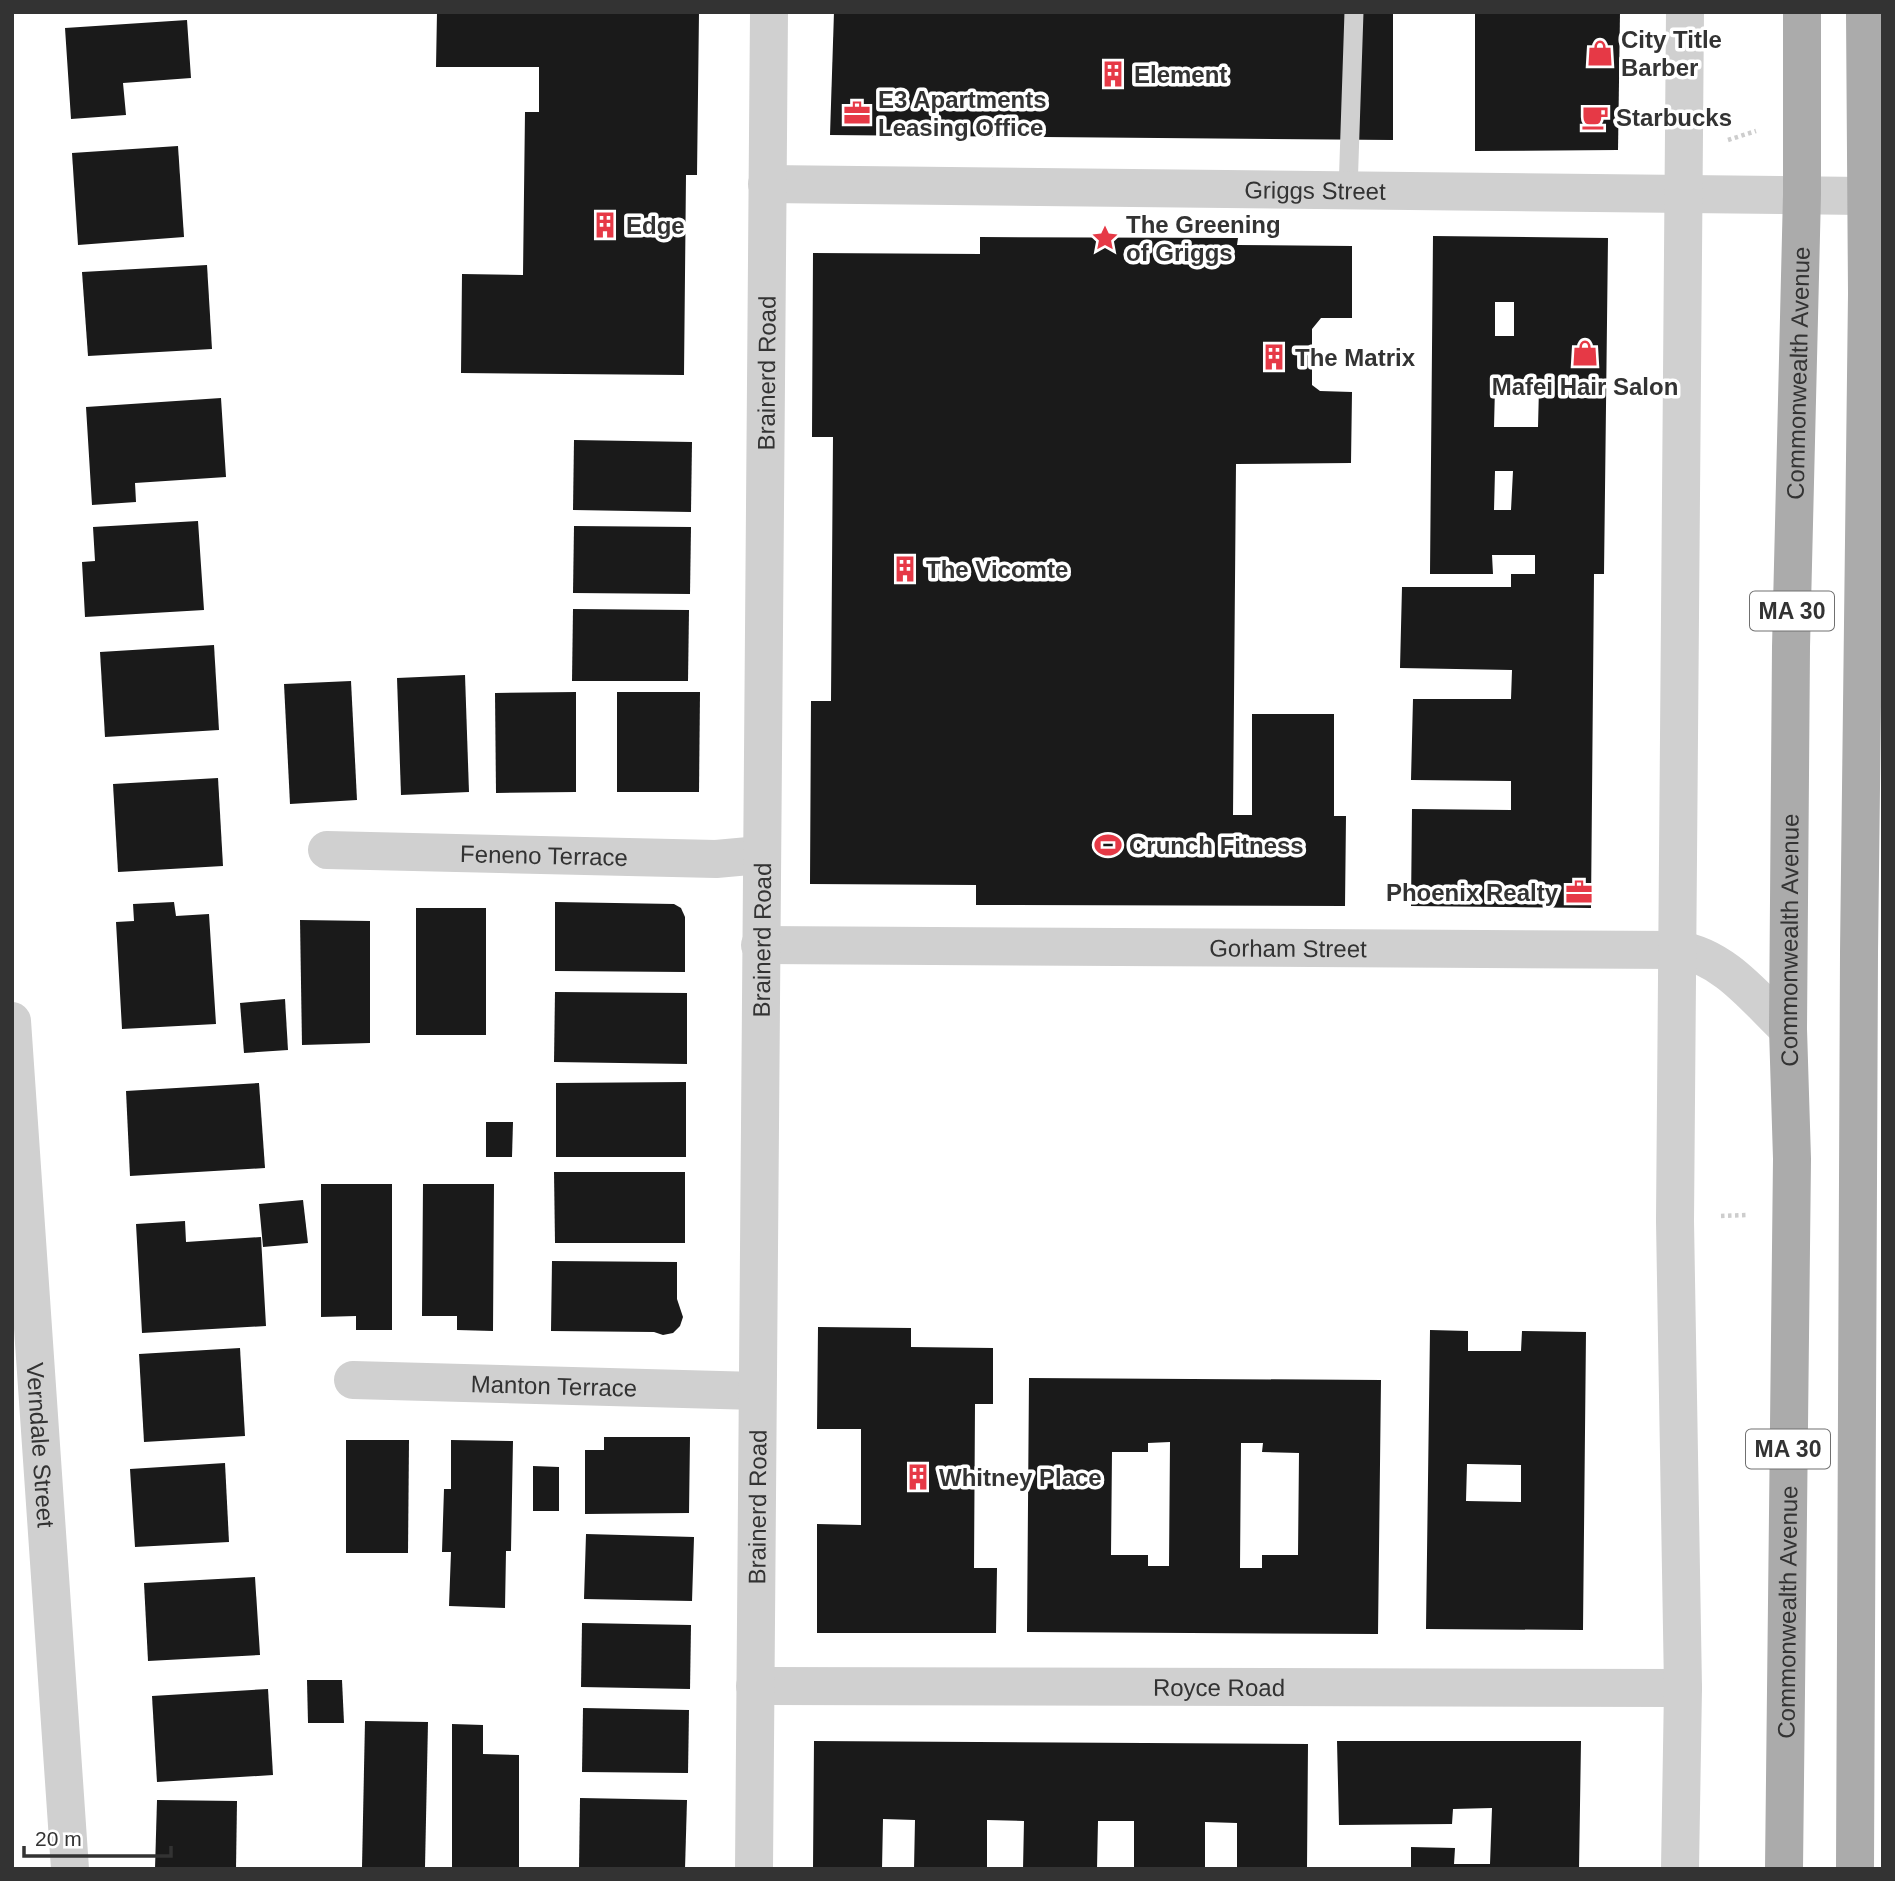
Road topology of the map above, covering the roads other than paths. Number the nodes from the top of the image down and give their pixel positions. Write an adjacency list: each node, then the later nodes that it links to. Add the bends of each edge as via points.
1 (769, 12): 6 (street, Brainerd Road)
2 (1354, 12): 7 (lane)
3 (1685, 12): 9 (street)
4 (1802, 12): 8 (main road, Commonwealth Avenue / MA 30)
5 (1865, 12): 10 (main road, MA 30)
6 (767, 184): 7 (street, Griggs Street); 12 (street, Brainerd Road)
7 (1348, 191): 9 (street, Griggs Street)
8 (1802, 194): 9 (street, Griggs Street); 10 (street, Griggs Street); 16 (main road, Commonwealth Avenue / MA 30)
9 (1684, 195): 14 (street)
10 (1864, 196): 25 (main road, MA 30, via 1867,294)
11 (327, 850): 12 (street, Feneno Terrace, via 716,859)
12 (760, 855): 13 (street, Brainerd Road)
13 (760, 946): 14 (street, Gorham Street); 18 (street, Brainerd Road)
14 (1679, 950): 16 (street, Gorham Street, via 1721,966); 20 (street, via 1675,1222)
15 (12, 1021): 21 (street, Verndale Street)
16 (1788, 1029): 24 (main road, Commonwealth Avenue / MA 30, via 1792,1159)
17 (352, 1380): 18 (street, Manton Terrace)
18 (757, 1391): 19 (street, Brainerd Road)
19 (755, 1686): 20 (street, Royce Road); 22 (street, Brainerd Road)
20 (1683, 1688): 23 (street)
21 (70, 1869)
22 (754, 1869)
23 (1680, 1869)
24 (1784, 1869)
25 (1855, 1869)

